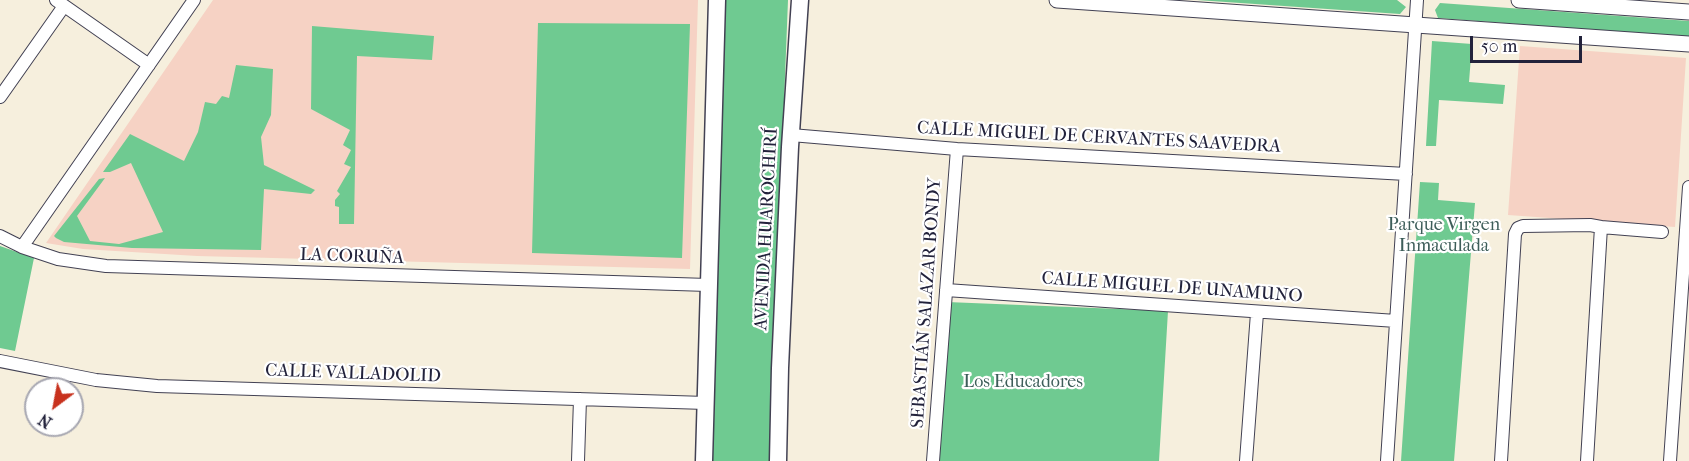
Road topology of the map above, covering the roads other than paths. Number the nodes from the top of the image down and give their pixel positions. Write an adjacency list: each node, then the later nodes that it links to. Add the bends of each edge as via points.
1 (194, 0): 12 (street)
2 (717, 0): 22 (main road)
3 (800, 0): 14 (main road, AVENIDA HUAROCHIRÍ)
4 (1057, 0): 10 (street)
5 (1417, 0): 10 (street)
6 (1519, 0): 8 (street)
7 (60, 3): 12 (street); 13 (street)
8 (1667, 5): 9 (street)
9 (1689, 12)
10 (1415, 25): 11 (street); 16 (street)
11 (1689, 44)
12 (149, 65): 21 (street)
13 (0, 97)
14 (791, 135): 15 (street, CALLE MIGUEL DE CERVANTES SAAVEDRA); 31 (main road, AVENIDA HUAROCHIRÍ)
15 (957, 148): 16 (street, CALLE MIGUEL DE CERVANTES SAAVEDRA); 23 (street, SEBASTIÁN SALAZAR BONDY)
16 (1406, 174): 25 (street)
17 (1689, 187): 37 (street)
18 (1601, 227): 19 (street); 35 (street, via 1523,226 1515,234); 36 (street)
19 (1662, 232)
20 (0, 236): 21 (street, LA CORUÑA)
21 (22, 246): 22 (street, LA CORUÑA, via 57,259 106,266)
22 (708, 285): 28 (main road)
23 (946, 290): 24 (street, CALLE MIGUEL DE UNAMUNO); 32 (street, SEBASTIÁN SALAZAR BONDY)
24 (1257, 313): 25 (street, CALLE MIGUEL DE UNAMUNO); 33 (street)
25 (1396, 321): 34 (street)
26 (0, 361): 27 (street, CALLE VALLADOLID, via 96,380 157,386)
27 (580, 399): 28 (street, CALLE VALLADOLID); 29 (street)
28 (706, 403): 30 (main road)
29 (578, 461)
30 (704, 461)
31 (778, 461)
32 (933, 461)
33 (1246, 461)
34 (1387, 461)
35 (1501, 461)
36 (1587, 461)
37 (1670, 461)

